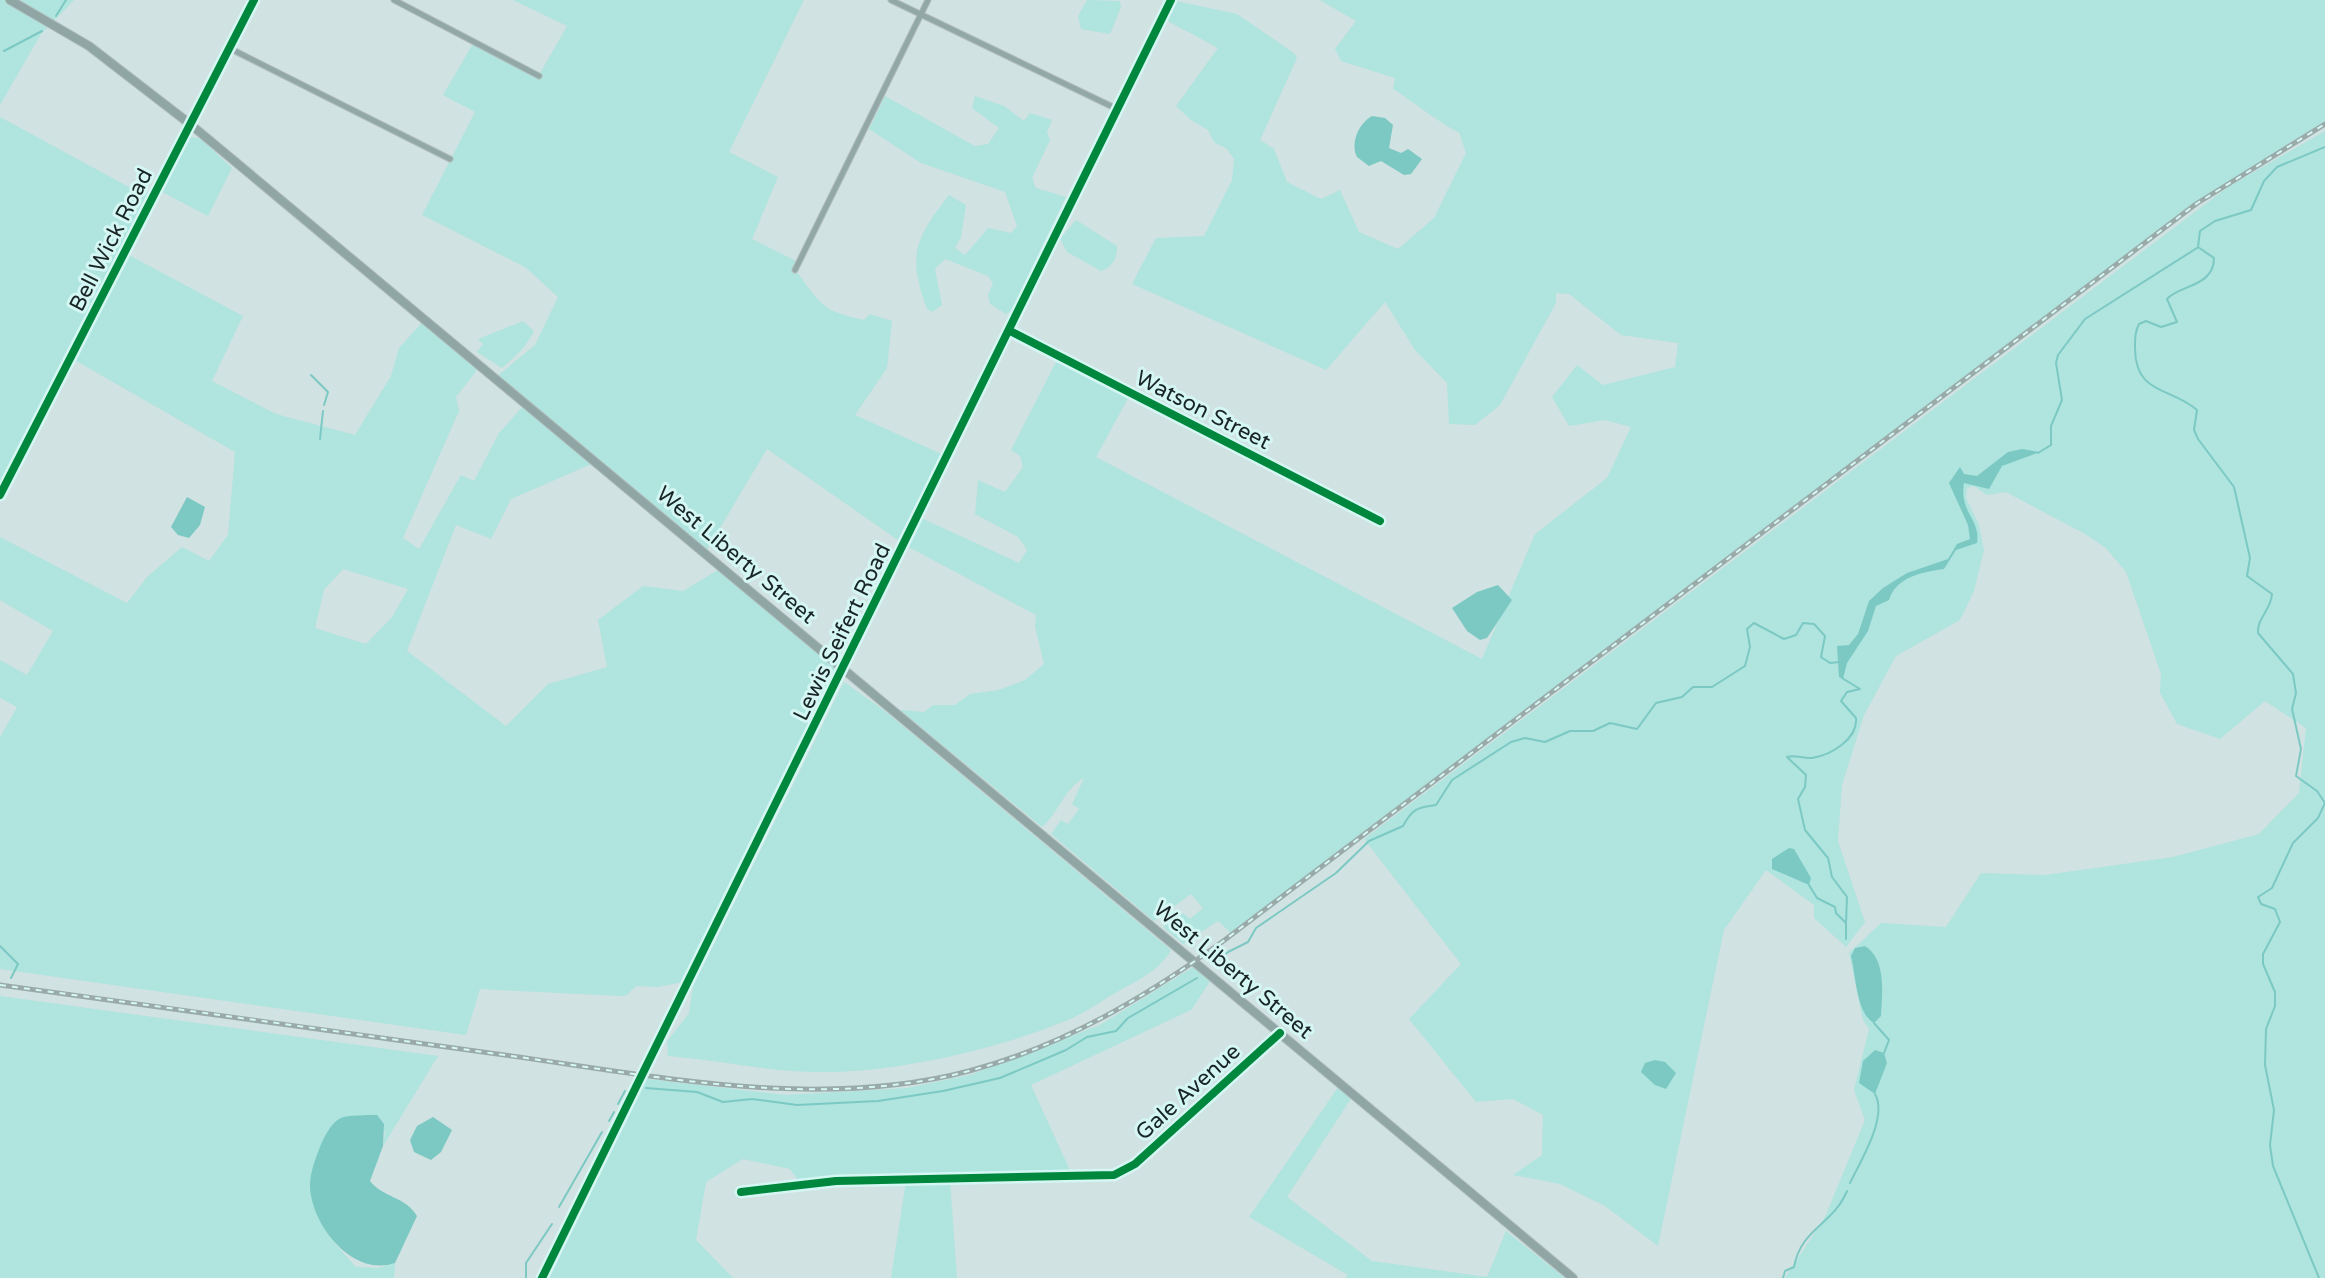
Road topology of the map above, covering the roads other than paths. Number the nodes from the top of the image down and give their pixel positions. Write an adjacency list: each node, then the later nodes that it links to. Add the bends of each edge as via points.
1 (10, 0): 11 (main road, West Liberty Street, via 89,46)
2 (254, 0): 8 (street, Bell Wick Road)
3 (394, 0): 9 (street)
4 (891, 0): 7 (street)
5 (928, 0): 7 (street)
6 (1171, 0): 10 (main road, Lewis Seifert Road)
7 (921, 14): 10 (street); 13 (street)
8 (229, 48): 11 (street, Bell Wick Road); 12 (street)
9 (539, 76)
10 (1117, 109): 14 (main road, Lewis Seifert Road)
11 (190, 124): 15 (street, Bell Wick Road); 17 (main road, West Liberty Street)
12 (450, 159)
13 (795, 270)
14 (1010, 331): 16 (street, Watson Street); 17 (main road, Lewis Seifert Road)
15 (0, 495)
16 (1380, 521)
17 (843, 668): 18 (main road, West Liberty Street); 20 (main road, Lewis Seifert Road)
18 (1280, 1033): 19 (street, Gale Avenue, via 1135,1164 1117,1174 836,1181); 21 (main road, West Liberty Street)
19 (741, 1192)
20 (542, 1278)
21 (1573, 1278)

